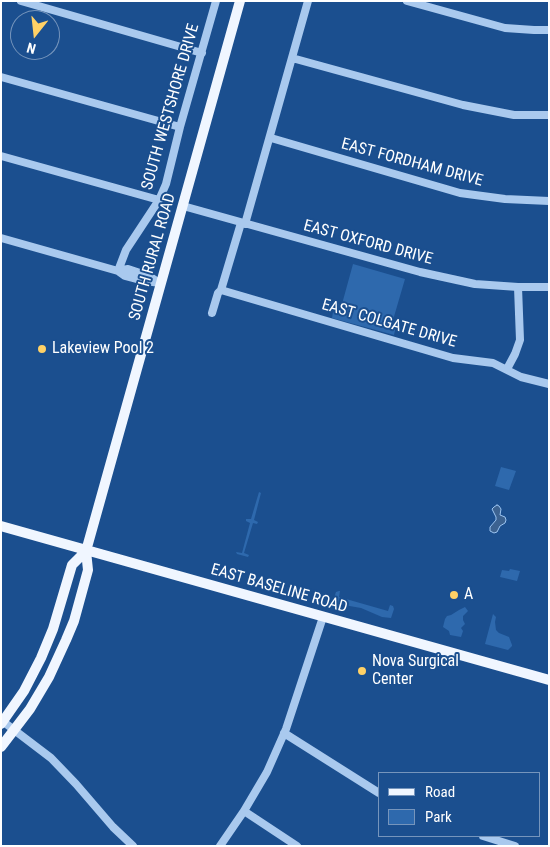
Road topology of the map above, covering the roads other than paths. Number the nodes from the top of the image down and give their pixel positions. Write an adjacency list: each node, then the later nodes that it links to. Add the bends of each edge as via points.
1 (21, 1): 7 (street)
2 (216, 1): 7 (street, SOUTH WESTSHORE DRIVE)
3 (240, 1): 16 (main road, SOUTH RURAL ROAD)
4 (308, 1): 8 (street)
5 (407, 1): 6 (street, via 504,28)
6 (549, 30)
7 (202, 53): 11 (street, SOUTH WESTSHORE DRIVE)
8 (292, 58): 10 (street, via 463,105 514,115); 12 (street)
9 (1, 77): 11 (street)
10 (549, 115)
11 (180, 127): 14 (street, SOUTH WESTSHORE DRIVE)
12 (271, 138): 15 (street, EAST FORDHAM DRIVE, via 460,193 505,200); 17 (street)
13 (1, 156): 14 (street)
14 (159, 200): 19 (street, SOUTH WESTSHORE DRIVE, via 126,250)
15 (549, 200)
16 (182, 206): 17 (street, EAST OXFORD DRIVE); 20 (main road, SOUTH RURAL ROAD)
17 (243, 223): 21 (street, EAST OXFORD DRIVE, via 420,272 475,284); 23 (street)
18 (1, 238): 19 (street)
19 (118, 271): 20 (street, via 125,276)
20 (161, 283): 28 (main road, SOUTH RURAL ROAD)
21 (518, 286): 22 (street, EAST OXFORD DRIVE); 25 (street, via 520,340)
22 (549, 287)
23 (220, 290): 24 (street); 25 (street, EAST COLGATE DRIVE, via 453,358 493,363)
24 (212, 313)
25 (507, 369): 26 (street, EAST COLGATE DRIVE, via 521,378)
26 (549, 384)
27 (1, 526): 28 (main road, EAST BASELINE ROAD)
28 (86, 551): 29 (main road, EAST BASELINE ROAD); 31 (main road, SOUTH RURAL ROAD, via 72,566 41,658 24,691); 32 (main road, SOUTH RURAL ROAD, via 88,570 70,630 49,677)
29 (324, 617): 30 (main road, EAST BASELINE ROAD); 33 (street)
30 (549, 680)
31 (2, 722): 32 (street)
32 (14, 730): 34 (main road, SOUTH RURAL ROAD); 38 (street, via 51,758)
33 (284, 733): 35 (street); 36 (street, via 267,772)
34 (1, 747)
35 (378, 792)
36 (244, 811): 39 (street); 40 (street)
37 (486, 837): 41 (street)
38 (133, 846)
39 (220, 846)
40 (297, 846)
41 (515, 846)

